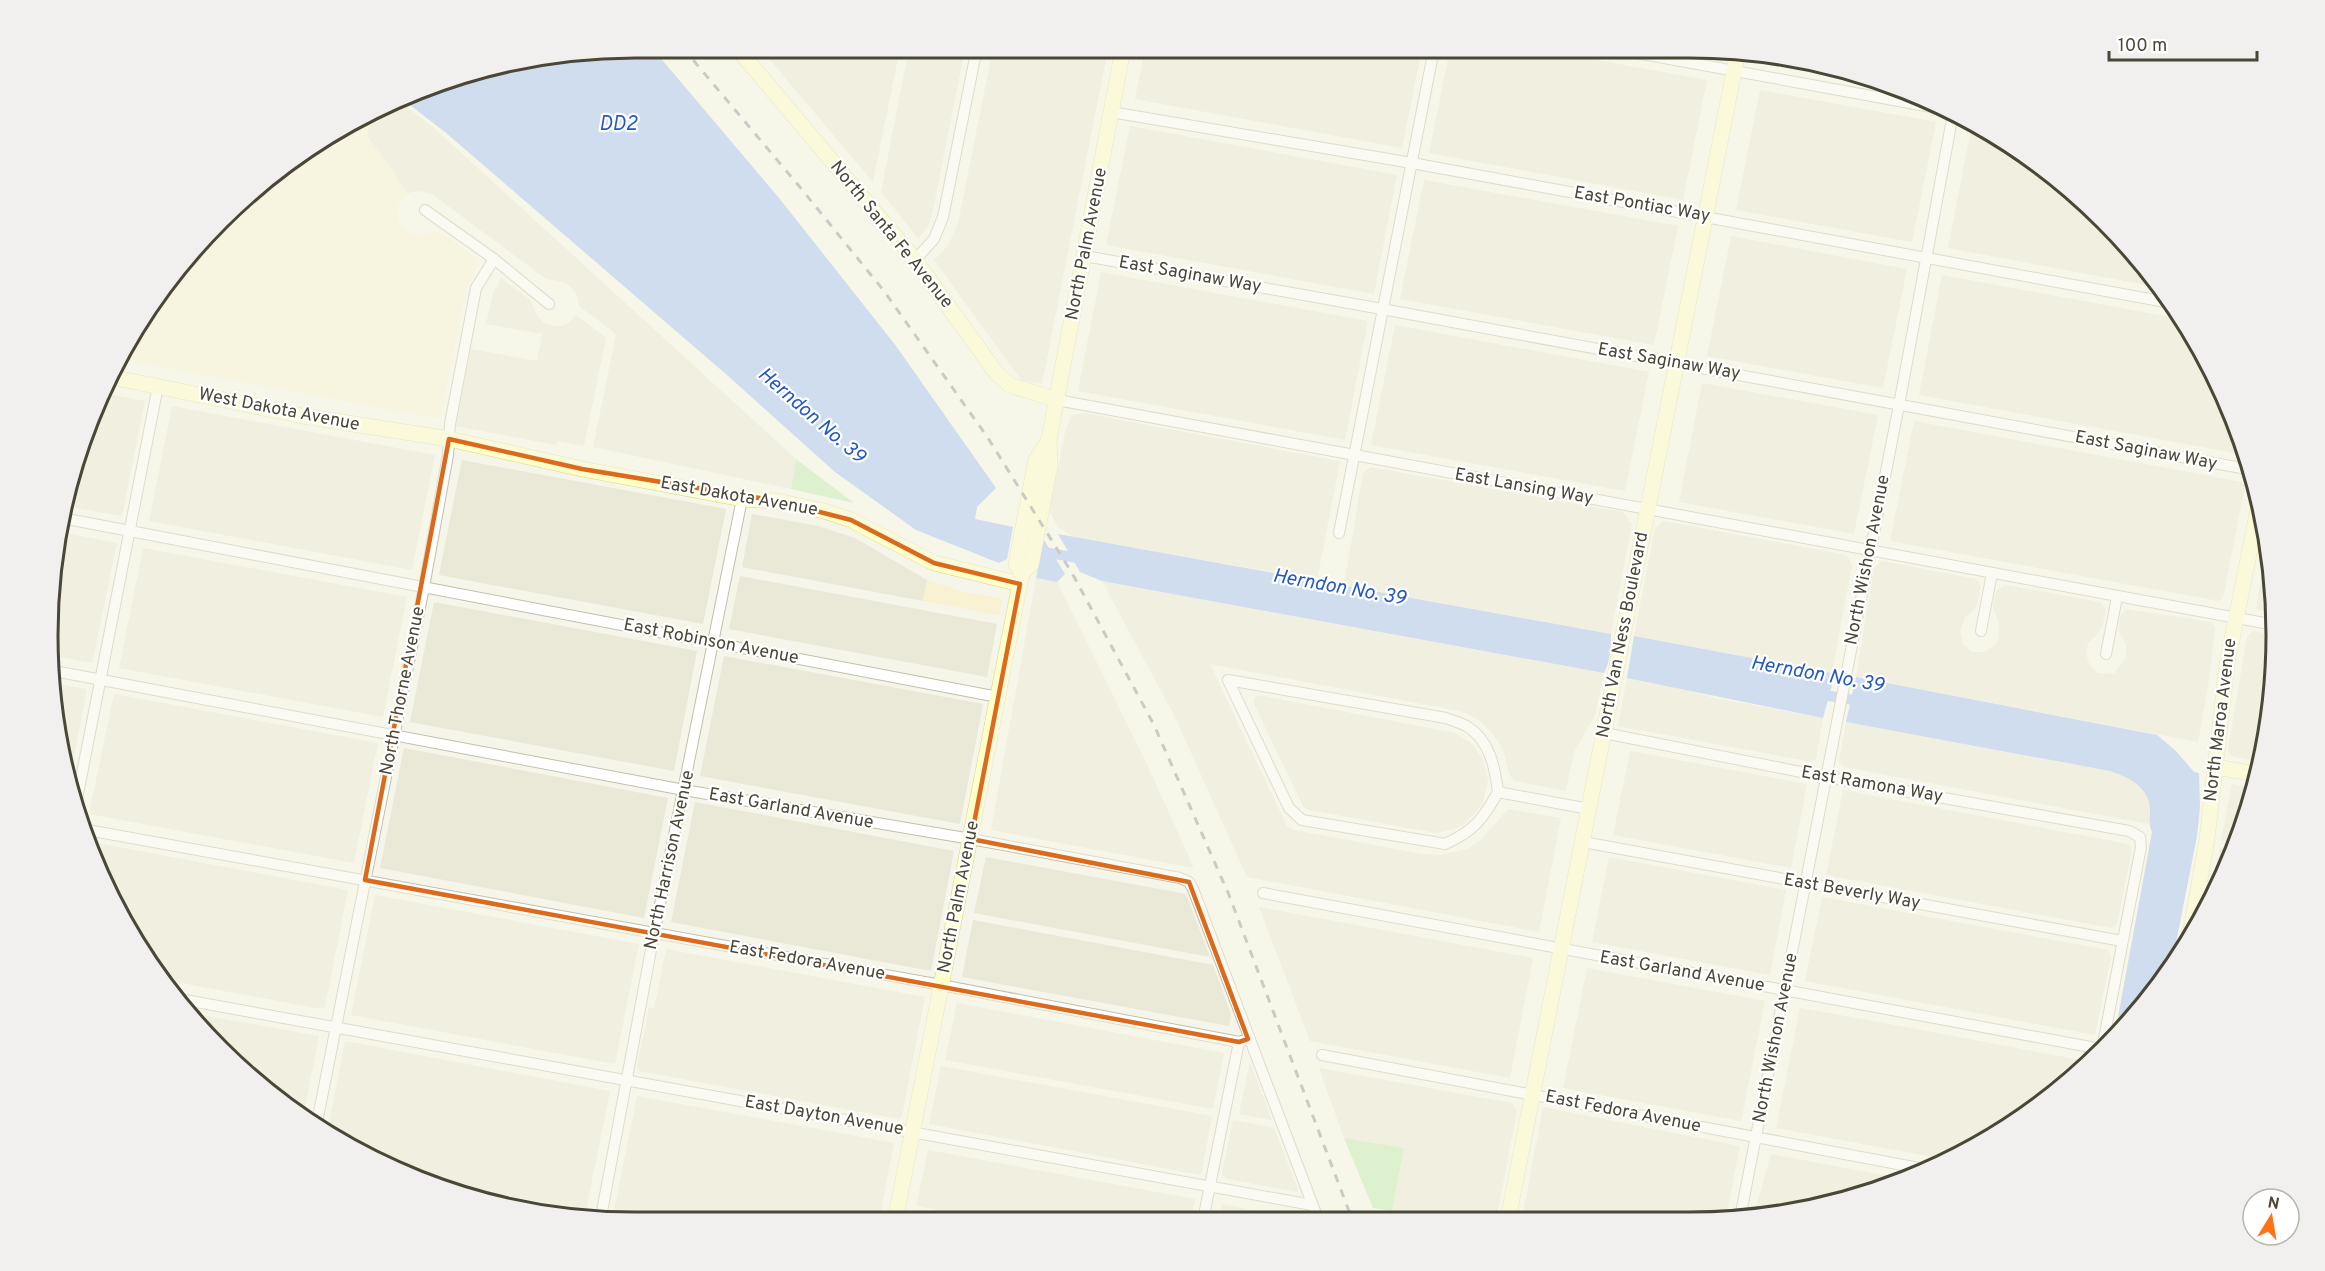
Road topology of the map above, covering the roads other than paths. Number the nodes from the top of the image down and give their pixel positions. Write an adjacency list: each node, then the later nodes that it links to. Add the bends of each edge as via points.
1 (745, 58): 17 (street, North Santa Fe Avenue)
2 (975, 58): 17 (street, via 943,218 934,239)
3 (1121, 58): 9 (street, North Palm Avenue)
4 (1432, 58): 11 (street)
5 (1666, 58): 7 (street)
6 (1736, 61): 7 (street, North Van Ness Boulevard)
7 (1734, 70): 8 (street); 13 (street, North Van Ness Boulevard)
8 (1914, 104)
9 (1111, 112): 11 (street, East Pontiac Way); 14 (street, North Palm Avenue)
10 (1952, 122): 15 (street, North Wishon Avenue)
11 (1412, 163): 13 (street, East Pontiac Way); 20 (street)
12 (425, 210): 16 (street)
13 (1706, 217): 15 (street, East Pontiac Way); 21 (street, North Van Ness Boulevard)
14 (1085, 256): 20 (street, East Saginaw Way); 24 (street, North Palm Avenue)
15 (1926, 258): 18 (street, East Pontiac Way); 25 (street, North Wishon Avenue)
16 (494, 259): 19 (street); 26 (street, North Thorne Avenue, via 476,288)
17 (915, 260): 24 (street, North Santa Fe Avenue, via 997,374 1010,385)
18 (2159, 301)
19 (549, 304)
20 (1382, 309): 21 (street, East Saginaw Way); 27 (street)
21 (1677, 364): 25 (street, East Saginaw Way); 30 (street, North Van Ness Boulevard)
22 (119, 378): 23 (street, West Dakota Avenue)
23 (158, 386): 26 (street, West Dakota Avenue, via 303,416); 33 (street)
24 (1057, 400): 27 (street, East Lansing Way); 36 (street, North Palm Avenue, via 1049,440 1036,460)
25 (1899, 405): 28 (street, East Saginaw Way); 35 (street, North Wishon Avenue)
26 (449, 439): 29 (street, East Dakota Avenue); 38 (street, North Thorne Avenue)
27 (1353, 456): 30 (street, East Lansing Way); 34 (street)
28 (2242, 468)
29 (742, 499): 36 (street, East Dakota Avenue, via 824,510 957,570); 43 (street, North Harrison Avenue)
30 (1647, 509): 35 (street, East Lansing Way); 48 (street, North Van Ness Boulevard)
31 (71, 520): 33 (street, East Robinson Avenue)
32 (2254, 521): 40 (street, North Maroa Avenue)
33 (130, 530): 38 (street, East Robinson Avenue); 46 (street)
34 (1339, 533)
35 (1870, 550): 37 (street, East Lansing Way); 52 (street, North Wishon Avenue)
36 (1022, 571): 47 (street, North Palm Avenue)
37 (1992, 573): 39 (street, East Lansing Way); 42 (street)
38 (424, 587): 43 (street, East Robinson Avenue); 49 (street, North Thorne Avenue)
39 (2117, 597): 40 (street, East Lansing Way); 44 (street)
40 (2234, 618): 41 (street, East Lansing Way); 50 (street, North Maroa Avenue)
41 (2266, 623)
42 (1981, 631)
43 (713, 642): 47 (street, East Robinson Avenue); 54 (street, North Harrison Avenue)
44 (2106, 654)
45 (60, 672): 46 (street, East Garland Avenue)
46 (102, 681): 49 (street, East Garland Avenue); 53 (street)
47 (998, 697): 58 (street, North Palm Avenue)
48 (1604, 733): 52 (street, East Ramona Way); 56 (street, North Van Ness Boulevard)
49 (394, 736): 54 (street, East Garland Avenue); 60 (street, North Thorne Avenue)
50 (2215, 767): 51 (street); 63 (street, North Maroa Avenue)
51 (2250, 773)
52 (1826, 777): 61 (street, North Wishon Avenue); 65 (street, East Ramona Way, via 2129,831 2140,837)
53 (79, 789)
54 (684, 790): 58 (street, East Garland Avenue); 64 (street, North Harrison Avenue)
55 (1498, 792): 55 (street, via 1496,770 1487,748 1469,728 1446,718 1228,680 1289,808 1302,820 1445,844 1478,825); 56 (street)
56 (1589, 808): 59 (street, North Van Ness Boulevard)
57 (93, 831): 60 (street, East Fedora Avenue)
58 (971, 839): 67 (street, North Palm Avenue); 72 (street, East Garland Avenue, via 1189,882 1222,962)
59 (1583, 842): 61 (street, East Beverly Way); 66 (street, North Van Ness Boulevard)
60 (365, 880): 64 (street, East Fedora Avenue); 70 (street, North Thorne Avenue)
61 (1806, 883): 65 (street, East Beverly Way); 68 (street, North Wishon Avenue)
62 (1263, 893): 66 (street, East Garland Avenue)
63 (2200, 903)
64 (654, 934): 67 (street, East Fedora Avenue); 75 (street, North Harrison Avenue)
65 (2122, 941): 71 (street)
66 (1560, 950): 68 (street, East Garland Avenue); 76 (street, North Van Ness Boulevard)
67 (941, 985): 72 (street, East Fedora Avenue); 78 (street, North Palm Avenue)
68 (1785, 991): 73 (street, East Garland Avenue); 79 (street, North Wishon Avenue)
69 (189, 1001): 70 (street, East Dayton Avenue)
70 (337, 1026): 75 (street, East Dayton Avenue); 77 (street, North Thorne Avenue)
71 (2104, 1038)
72 (1244, 1040): 81 (street); 82 (street)
73 (2092, 1049)
74 (1322, 1055): 76 (street, East Fedora Avenue)
75 (626, 1080): 78 (street, East Dayton Avenue); 84 (street, North Harrison Avenue)
76 (1533, 1095): 79 (street, East Fedora Avenue); 88 (street, North Van Ness Boulevard)
77 (318, 1117)
78 (912, 1131): 81 (street, East Dayton Avenue); 85 (street, North Palm Avenue)
79 (1756, 1137): 80 (street, East Fedora Avenue); 83 (street, North Wishon Avenue)
80 (1914, 1167)
81 (1209, 1187): 82 (street, East Dayton Avenue); 86 (street)
82 (1312, 1205): 87 (street)
83 (1742, 1210)
84 (602, 1211)
85 (897, 1212)
86 (1204, 1212)
87 (1315, 1212)
88 (1509, 1212)

